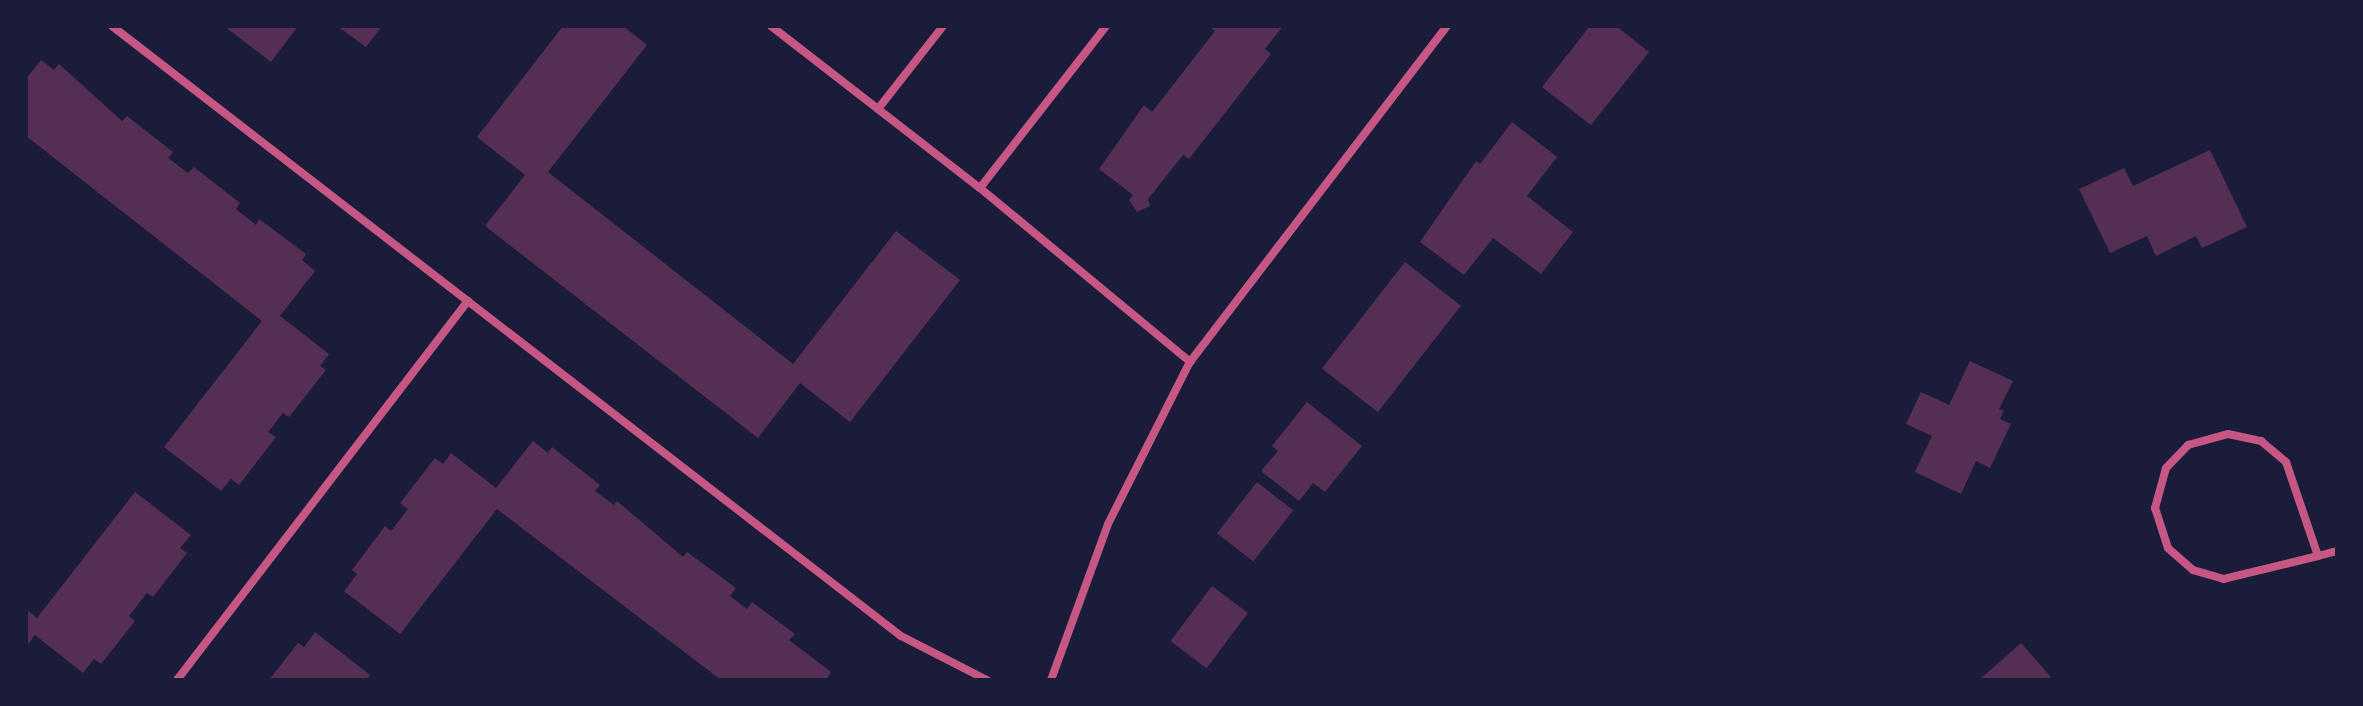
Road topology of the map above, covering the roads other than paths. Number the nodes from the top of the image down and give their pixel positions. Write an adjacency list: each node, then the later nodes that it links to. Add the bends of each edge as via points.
1 (112, 26): 8 (street)
2 (771, 26): 6 (street)
3 (943, 26): 6 (street)
4 (1106, 26): 7 (street)
5 (1447, 26): 9 (street)
6 (878, 109): 7 (street)
7 (980, 188): 9 (street)
8 (468, 301): 12 (street); 13 (street, via 901,636)
9 (1190, 362): 14 (street, via 1108,524)
10 (2337, 551): 11 (street)
11 (2318, 556): 11 (street, via 2239,577 2208,577 2193,570 2174,555 2160,532 2155,499 2166,468 2188,445 2204,438 2228,434 2261,441 2295,477)
12 (177, 680)
13 (987, 680)
14 (1051, 680)

